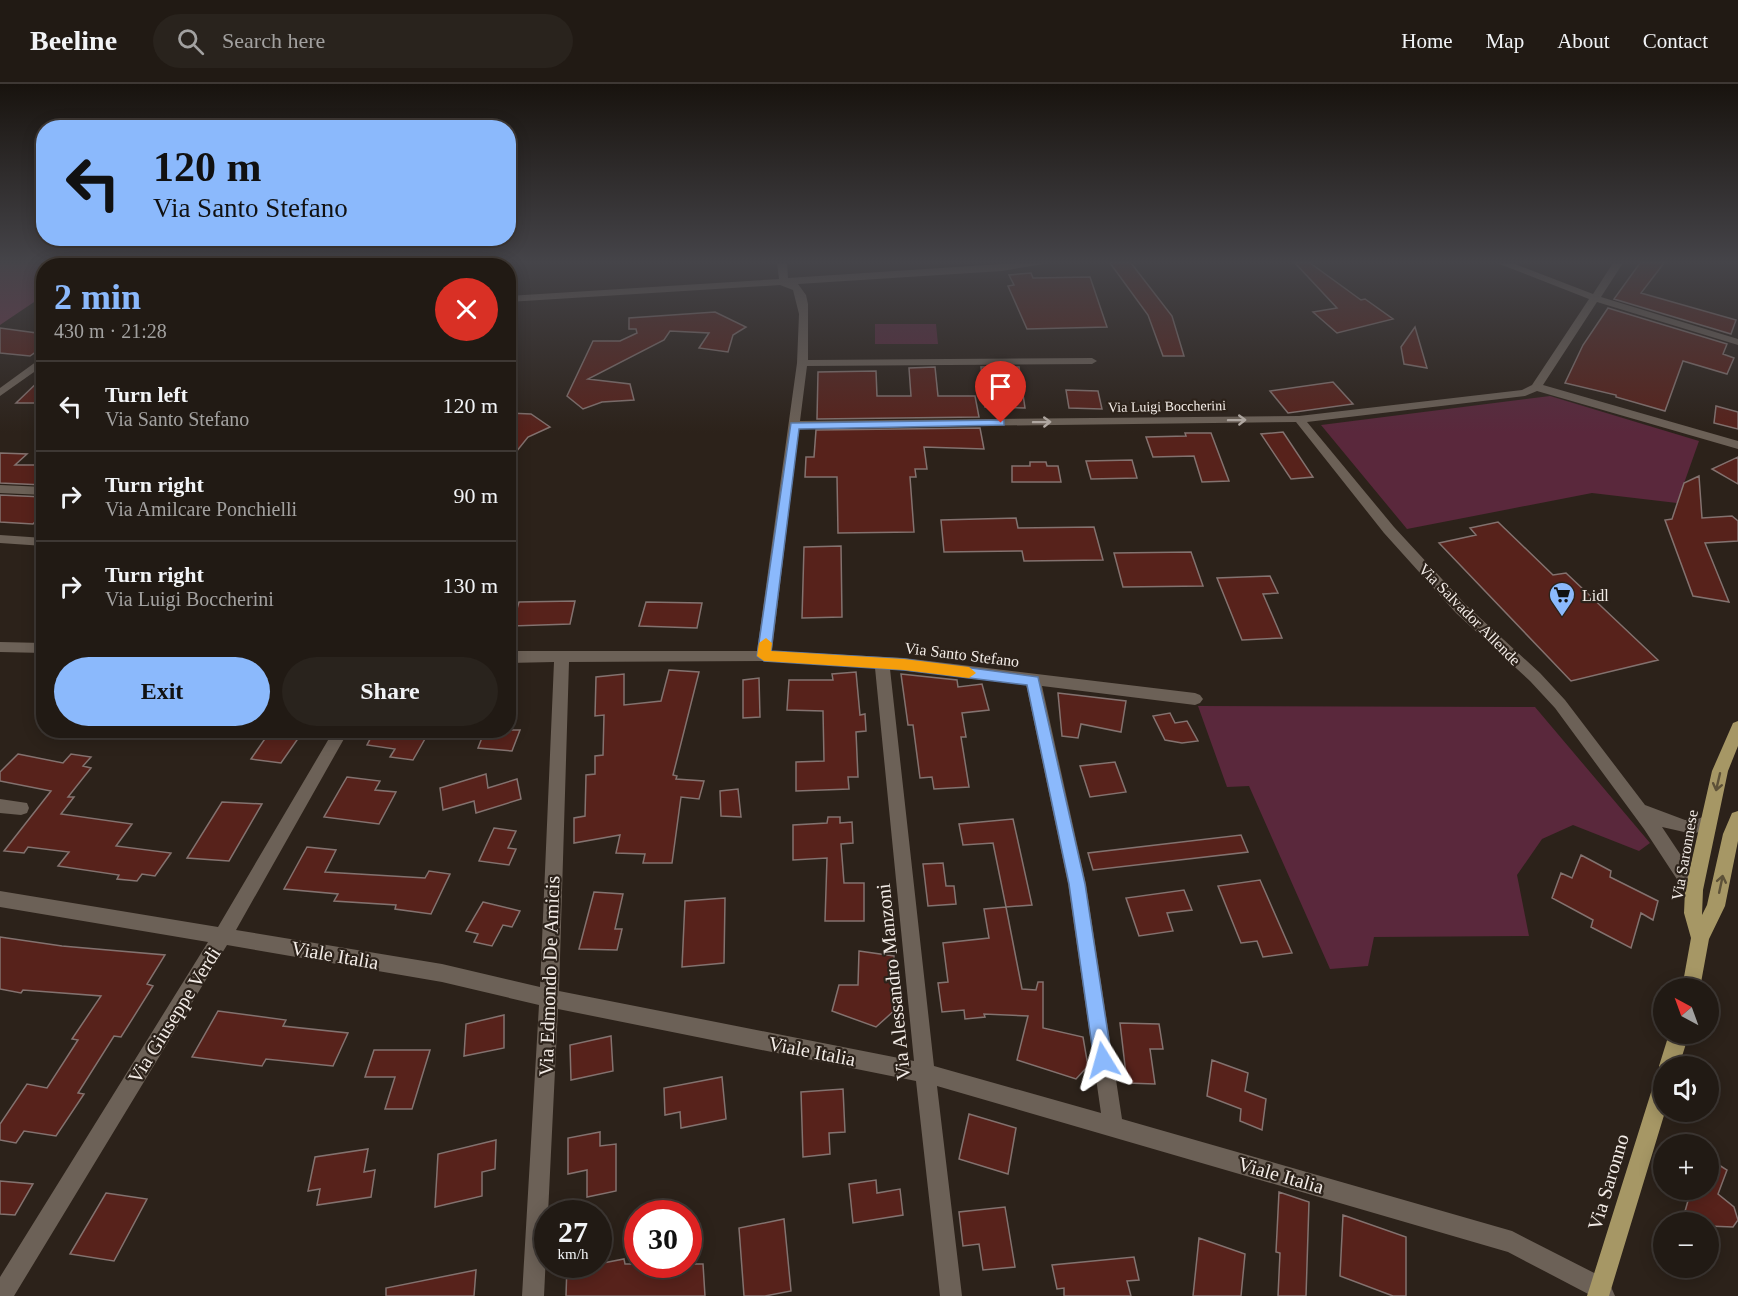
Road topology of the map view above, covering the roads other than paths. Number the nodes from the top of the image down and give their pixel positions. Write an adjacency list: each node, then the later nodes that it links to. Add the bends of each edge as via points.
1 (804, 320): 6 (street)
2 (1581, 320): 8 (street)
3 (1665, 320): 4 (street)
4 (1738, 342)
5 (1092, 361): 6 (street)
6 (802, 363): 11 (street)
7 (36, 365): 9 (street)
8 (1536, 387): 10 (street, Via Luigi Boccherini, via 1506,396); 12 (street)
9 (0, 393)
10 (1299, 419): 11 (street, Via Luigi Boccherini, one-way to 10); 29 (street, Via Salvador Allende, via 1389,530 1461,609 1560,704)
11 (794, 425): 20 (street)
12 (1738, 445)
13 (0, 489): 14 (street)
14 (36, 491)
15 (0, 539): 16 (street)
16 (36, 541)
17 (0, 647): 18 (street)
18 (36, 648)
19 (562, 656): 20 (street, Via Santo Stefano); 21 (street, Via Santo Stefano); 37 (street, Via Edmondo De Amicis)
20 (764, 656): 22 (street, Via Santo Stefano)
21 (516, 657)
22 (882, 663): 23 (street, Via Santo Stefano); 38 (street, Via Alessandro Manzoni)
23 (1033, 680): 24 (street, Via Santo Stefano); 40 (street, via 1077,884)
24 (1195, 699)
25 (1738, 727): 31 (main road, Via Saronnese, one-way to 31, via 1720,771)
26 (337, 738): 34 (street, Via Giuseppe Verdi)
27 (0, 806): 28 (street)
28 (21, 808)
29 (1640, 810): 31 (street, Via Salvador Allende, via 1690,827 1701,827); 32 (street, Via Salvador Allende)
30 (1738, 818): 35 (main road, one-way to 30, via 1716,906)
31 (1709, 821): 32 (main road, Via Saronnese)
32 (1694, 891): 35 (main road, Via Saronnese, via 1693,913)
33 (0, 899): 34 (street, Viale Italia)
34 (223, 935): 37 (street, Viale Italia, via 442,973); 42 (street, Via Giuseppe Verdi)
35 (1700, 938): 36 (main road)
36 (1693, 978)
37 (549, 998): 38 (street, Viale Italia); 43 (street, Via Edmondo De Amicis)
38 (925, 1073): 40 (street, Viale Italia); 44 (street, Via Alessandro Manzoni)
39 (1653, 1120): 41 (main road, Via Saronno)
40 (1113, 1126): 41 (street, Viale Italia, via 1512,1242)
41 (1601, 1293)
42 (2, 1294)
43 (533, 1296)
44 (951, 1296)

